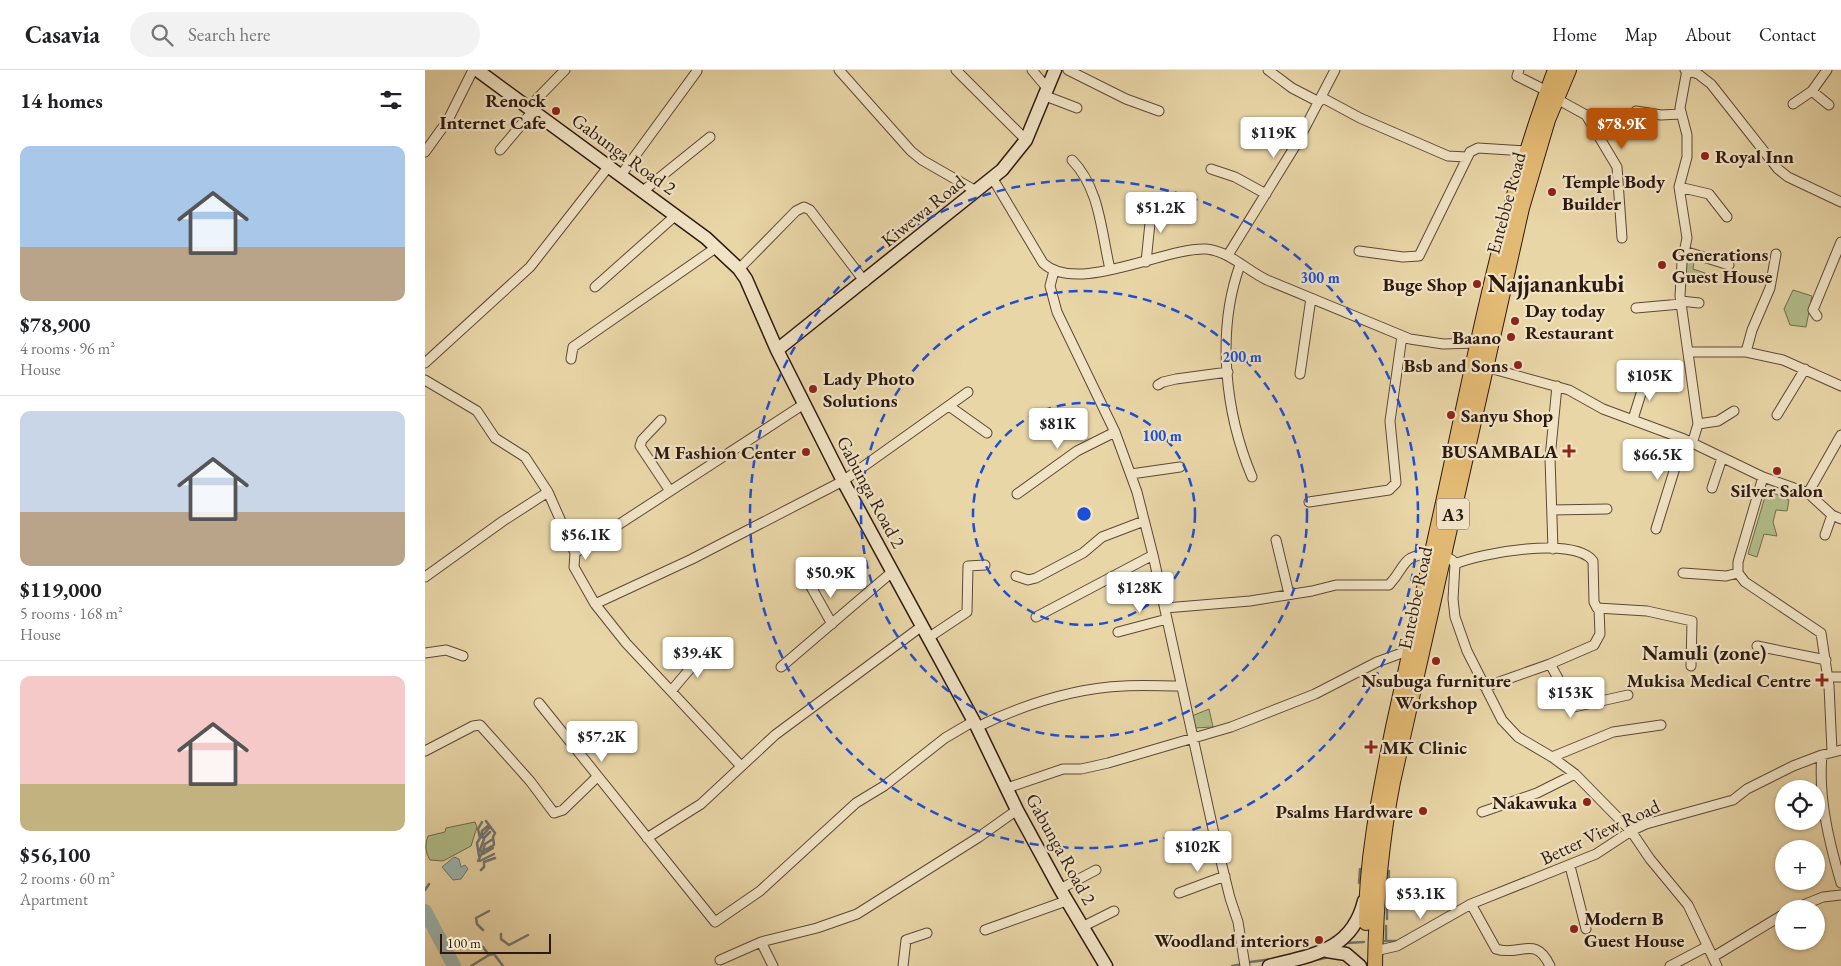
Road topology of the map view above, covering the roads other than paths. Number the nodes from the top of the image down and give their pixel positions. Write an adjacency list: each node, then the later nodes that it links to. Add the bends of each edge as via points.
1 (473, 70): 33 (street, via 448,120)
2 (477, 70): 25 (street, Gabunga Road 2)
3 (565, 70): 25 (street)
4 (697, 70): 38 (street)
5 (839, 70): 42 (street, via 911,151)
6 (956, 70): 30 (street)
7 (1032, 70): 19 (street)
8 (1055, 70): 19 (street, Kiwewa Road)
9 (1068, 70): 26 (street, via 1126,99)
10 (1268, 70): 21 (street, via 1292,88)
11 (1335, 70): 21 (street)
12 (1519, 70): 20 (street, via 1517,76)
13 (1555, 70): 20 (main road, Entebbe Road / A3)
14 (1569, 70): 20 (main road, Entebbe Road / A3)
15 (1686, 70): 17 (street); 28 (street)
16 (1827, 70): 18 (street)
17 (1702, 73): 45 (street, via 1778,169)
18 (1811, 91): 22 (street); 23 (street)
19 (1045, 92): 24 (street); 30 (street, Kiwewa Road)
20 (1552, 95): 32 (main road, Entebbe Road / A3); 48 (street, via 1586,114 1617,167); 69 (main road, Entebbe Road / A3)
21 (1320, 99): 34 (street, via 1448,156); 43 (street)
22 (1793, 104)
23 (1829, 105)
24 (1077, 108)
25 (531, 109): 31 (street); 36 (street, Gabunga Road 2)
26 (1159, 111)
27 (1636, 111): 28 (street)
28 (1680, 114): 40 (street, via 1687,135 1687,157)
29 (710, 138): 41 (street)
30 (1026, 140): 39 (street, Kiwewa Road)
31 (501, 150)
32 (1526, 151): 34 (street, via 1478,148); 69 (main road, Entebbe Road / A3)
33 (425, 152)
34 (1466, 157): 51 (street, via 1419,256)
35 (1072, 160): 59 (street, via 1095,196)
36 (609, 166): 38 (street, Gabunga Road 2); 74 (street, via 530,267)
37 (1211, 169): 43 (street, via 1235,177)
38 (621, 175): 41 (street, Gabunga Road 2)
39 (993, 179): 42 (street, Kiwewa Road); 60 (street, via 1043,262)
40 (1679, 187): 47 (street, via 1709,194); 52 (street, via 1686,225)
41 (643, 191): 46 (street, Gabunga Road 2)
42 (976, 191): 61 (street, Kiwewa Road)
43 (1266, 194): 54 (street)
44 (1156, 201): 55 (street, via 1149,223)
45 (1841, 202)
46 (676, 215): 50 (street, Gabunga Road 2); 62 (street)
47 (1727, 217)
48 (1621, 238)
49 (1840, 245): 67 (street, via 1813,310)
50 (717, 247): 58 (street, Gabunga Road 2); 73 (street, via 573,346)
51 (1359, 251)
52 (1684, 251): 57 (street); 64 (street)
53 (1776, 254): 72 (street, via 1770,288)
54 (1228, 255): 55 (street, via 1212,250 1195,250); 56 (street)
55 (1146, 262): 59 (street)
56 (1240, 265): 63 (street); 77 (street, via 1228,308)
57 (1729, 265)
58 (739, 269): 61 (street, via 796,211 804,207 810,210); 70 (street, Gabunga Road 2)
59 (1111, 269): 60 (street, via 1071,274)
60 (1053, 271): 92 (street, via 1051,286 1057,312)
61 (865, 282): 70 (street, Kiwewa Road)
62 (595, 287)
63 (1311, 298): 68 (street); 78 (street)
64 (1681, 303): 65 (street); 66 (street); 71 (street)
65 (1699, 303)
66 (1636, 308)
67 (1817, 316)
68 (1402, 336): 69 (street, via 1443,344); 108 (street, via 1390,422 1396,483 1389,490)
69 (1486, 340): 75 (main road, Entebbe Road / A3)
70 (777, 350): 85 (street, Gabunga Road 2)
71 (1689, 352): 72 (street); 91 (street)
72 (1746, 352): 76 (street, via 1783,360)
73 (571, 359)
74 (425, 363)
75 (1481, 366): 82 (street); 119 (main road, Entebbe Road / A3)
76 (1805, 369): 83 (street); 88 (street)
77 (1228, 372): 81 (street, via 1176,379); 100 (street, via 1232,410 1243,456)
78 (1300, 374)
79 (1660, 378): 90 (street, via 1644,384)
80 (425, 380): 105 (street, via 477,411 495,438 525,456)
81 (1158, 385)
82 (1557, 386): 90 (street); 110 (street, via 1550,458)
83 (1841, 386)
84 (968, 392): 86 (street)
85 (804, 404): 102 (street, Gabunga Road 2); 104 (street)
86 (949, 406): 93 (street); 102 (street)
87 (1734, 411): 91 (street, via 1718,421)
88 (1777, 415)
89 (661, 420): 104 (street, via 642,440 641,446)
90 (1633, 420): 95 (street)
91 (1698, 424): 95 (street)
92 (1115, 432): 99 (street); 107 (street, via 1077,451)
93 (987, 433)
94 (1841, 435): 96 (street)
95 (1688, 441): 97 (street); 114 (street)
96 (1839, 447): 106 (street)
97 (1722, 458): 101 (street); 103 (street)
98 (1180, 467): 99 (street)
99 (1131, 474): 113 (street)
100 (1252, 477)
101 (1763, 477): 106 (street); 125 (street, via 1738,562)
102 (843, 481): 123 (street, Gabunga Road 2); 130 (street, via 692,559)
103 (1712, 488)
104 (670, 491): 118 (street)
105 (548, 492): 118 (street); 127 (street)
106 (1808, 493): 111 (street)
107 (1017, 494)
108 (1309, 502)
109 (1607, 509): 110 (street)
110 (1551, 510): 117 (street)
111 (1832, 515): 112 (street); 115 (street)
112 (1841, 519)
113 (1144, 521): 120 (street); 126 (street, via 1101,537 1083,553 1036,578 1029,580)
114 (1656, 529)
115 (1825, 535)
116 (1276, 540): 129 (street)
117 (1553, 549): 122 (street, via 1533,548 1481,556); 132 (street, via 1585,553 1593,561 1594,604)
118 (575, 553): 130 (street, via 574,567)
119 (1437, 554): 122 (street, via 1452,560); 129 (street, via 1414,555 1407,559 1389,585 1336,585); 140 (main road, Entebbe Road / A3); 191 (main road, Entebbe Road / A3, via 1384,829)
120 (1153, 555): 131 (street); 133 (street)
121 (985, 565): 138 (street, via 968,566 967,612)
122 (1455, 568): 151 (street, via 1455,617)
123 (892, 572): 135 (street); 136 (street, Gabunga Road 2)
124 (1683, 573): 125 (street, via 1726,576)
125 (1738, 573): 144 (street, via 1745,582 1817,629 1822,636)
126 (1017, 576)
127 (425, 577)
128 (810, 586): 135 (street)
129 (1289, 594): 131 (street, via 1250,602)
130 (595, 604): 152 (street)
131 (1165, 608): 134 (street)
132 (1599, 609): 145 (street, via 1600,634 1596,643); 146 (street, via 1647,611 1692,621)
133 (1036, 618)
134 (1167, 619): 137 (street); 150 (street)
135 (832, 624): 147 (street)
136 (922, 626): 138 (street, Gabunga Road 2); 162 (street, via 775,735)
137 (1118, 632)
138 (928, 638): 155 (street, Gabunga Road 2)
139 (1757, 646): 144 (street)
140 (1410, 650): 157 (street, via 1377,662 1315,694); 175 (main road, Entebbe Road / A3, via 1377,807)
141 (705, 652): 152 (street)
142 (425, 653): 143 (street, via 446,650)
143 (463, 656)
144 (1826, 660): 148 (street)
145 (1550, 664): 151 (street); 153 (street, via 1574,707)
146 (1691, 666)
147 (781, 667)
148 (1828, 677): 149 (street); 159 (street)
149 (1841, 677)
150 (1181, 686): 155 (street, via 1122,686 1081,692); 157 (street)
151 (1485, 687): 161 (street, via 1502,720 1514,734)
152 (672, 690): 162 (street)
153 (1629, 695)
154 (539, 703): 164 (street)
155 (975, 724): 165 (street, Gabunga Road 2); 169 (street, via 945,738 857,803 761,891 715,922)
156 (1661, 725): 161 (street, via 1613,732)
157 (1192, 739): 165 (street, via 1108,764 1063,769); 173 (street)
158 (425, 751): 164 (street, via 480,724 554,813 563,810)
159 (1836, 751): 160 (street, Better View Road)
160 (1822, 755): 168 (street, Better View Road, via 1756,784 1733,800 1658,819); 170 (street, via 1822,790)
161 (1552, 757): 163 (street)
162 (741, 766): 169 (street, via 701,804)
163 (1575, 774): 167 (street, via 1537,793); 168 (street)
164 (597, 777): 169 (street)
165 (1007, 788): 166 (street, Gabunga Road 2)
166 (1017, 810): 176 (street, Gabunga Road 2); 188 (street, via 857,914)
167 (1482, 812)
168 (1631, 830): 171 (street, Better View Road, via 1597,854); 189 (street, via 1688,905)
169 (647, 838)
170 (1837, 858): 174 (street)
171 (1570, 866): 181 (street, Better View Road); 186 (street)
172 (1096, 870): 176 (street)
173 (1225, 876): 177 (street); 197 (street, via 1238,922)
174 (1841, 883)
175 (1368, 884): 190 (street, via 1361,912 1353,926); 200 (main road, Entebbe Road / A3)
176 (1060, 888): 180 (street, Gabunga Road 2)
177 (1179, 893)
178 (1841, 895): 179 (street)
179 (1816, 900)
180 (1067, 901): 184 (street, Gabunga Road 2); 185 (street)
181 (1471, 904): 191 (street, Better View Road, via 1397,946); 202 (street, via 1497,949 1537,949 1545,955)
182 (1114, 912): 184 (street)
183 (1775, 919): 192 (street)
184 (1082, 927): 196 (street, Gabunga Road 2)
185 (985, 930)
186 (1586, 930)
187 (927, 933): 195 (street, via 906,940)
188 (761, 942): 193 (street); 194 (street)
189 (1706, 947): 192 (street); 203 (street)
190 (1327, 951): 198 (street); 199 (street, via 1346,954)
191 (1375, 951): 201 (main road, Entebbe Road / A3)
192 (1713, 956): 204 (street)
193 (720, 960)
194 (773, 966)
195 (903, 966)
196 (1106, 966)
197 (1245, 966)
198 (1269, 966)
199 (1360, 966)
200 (1367, 966)
201 (1375, 966)
202 (1550, 966)
203 (1669, 966)
204 (1717, 966)

